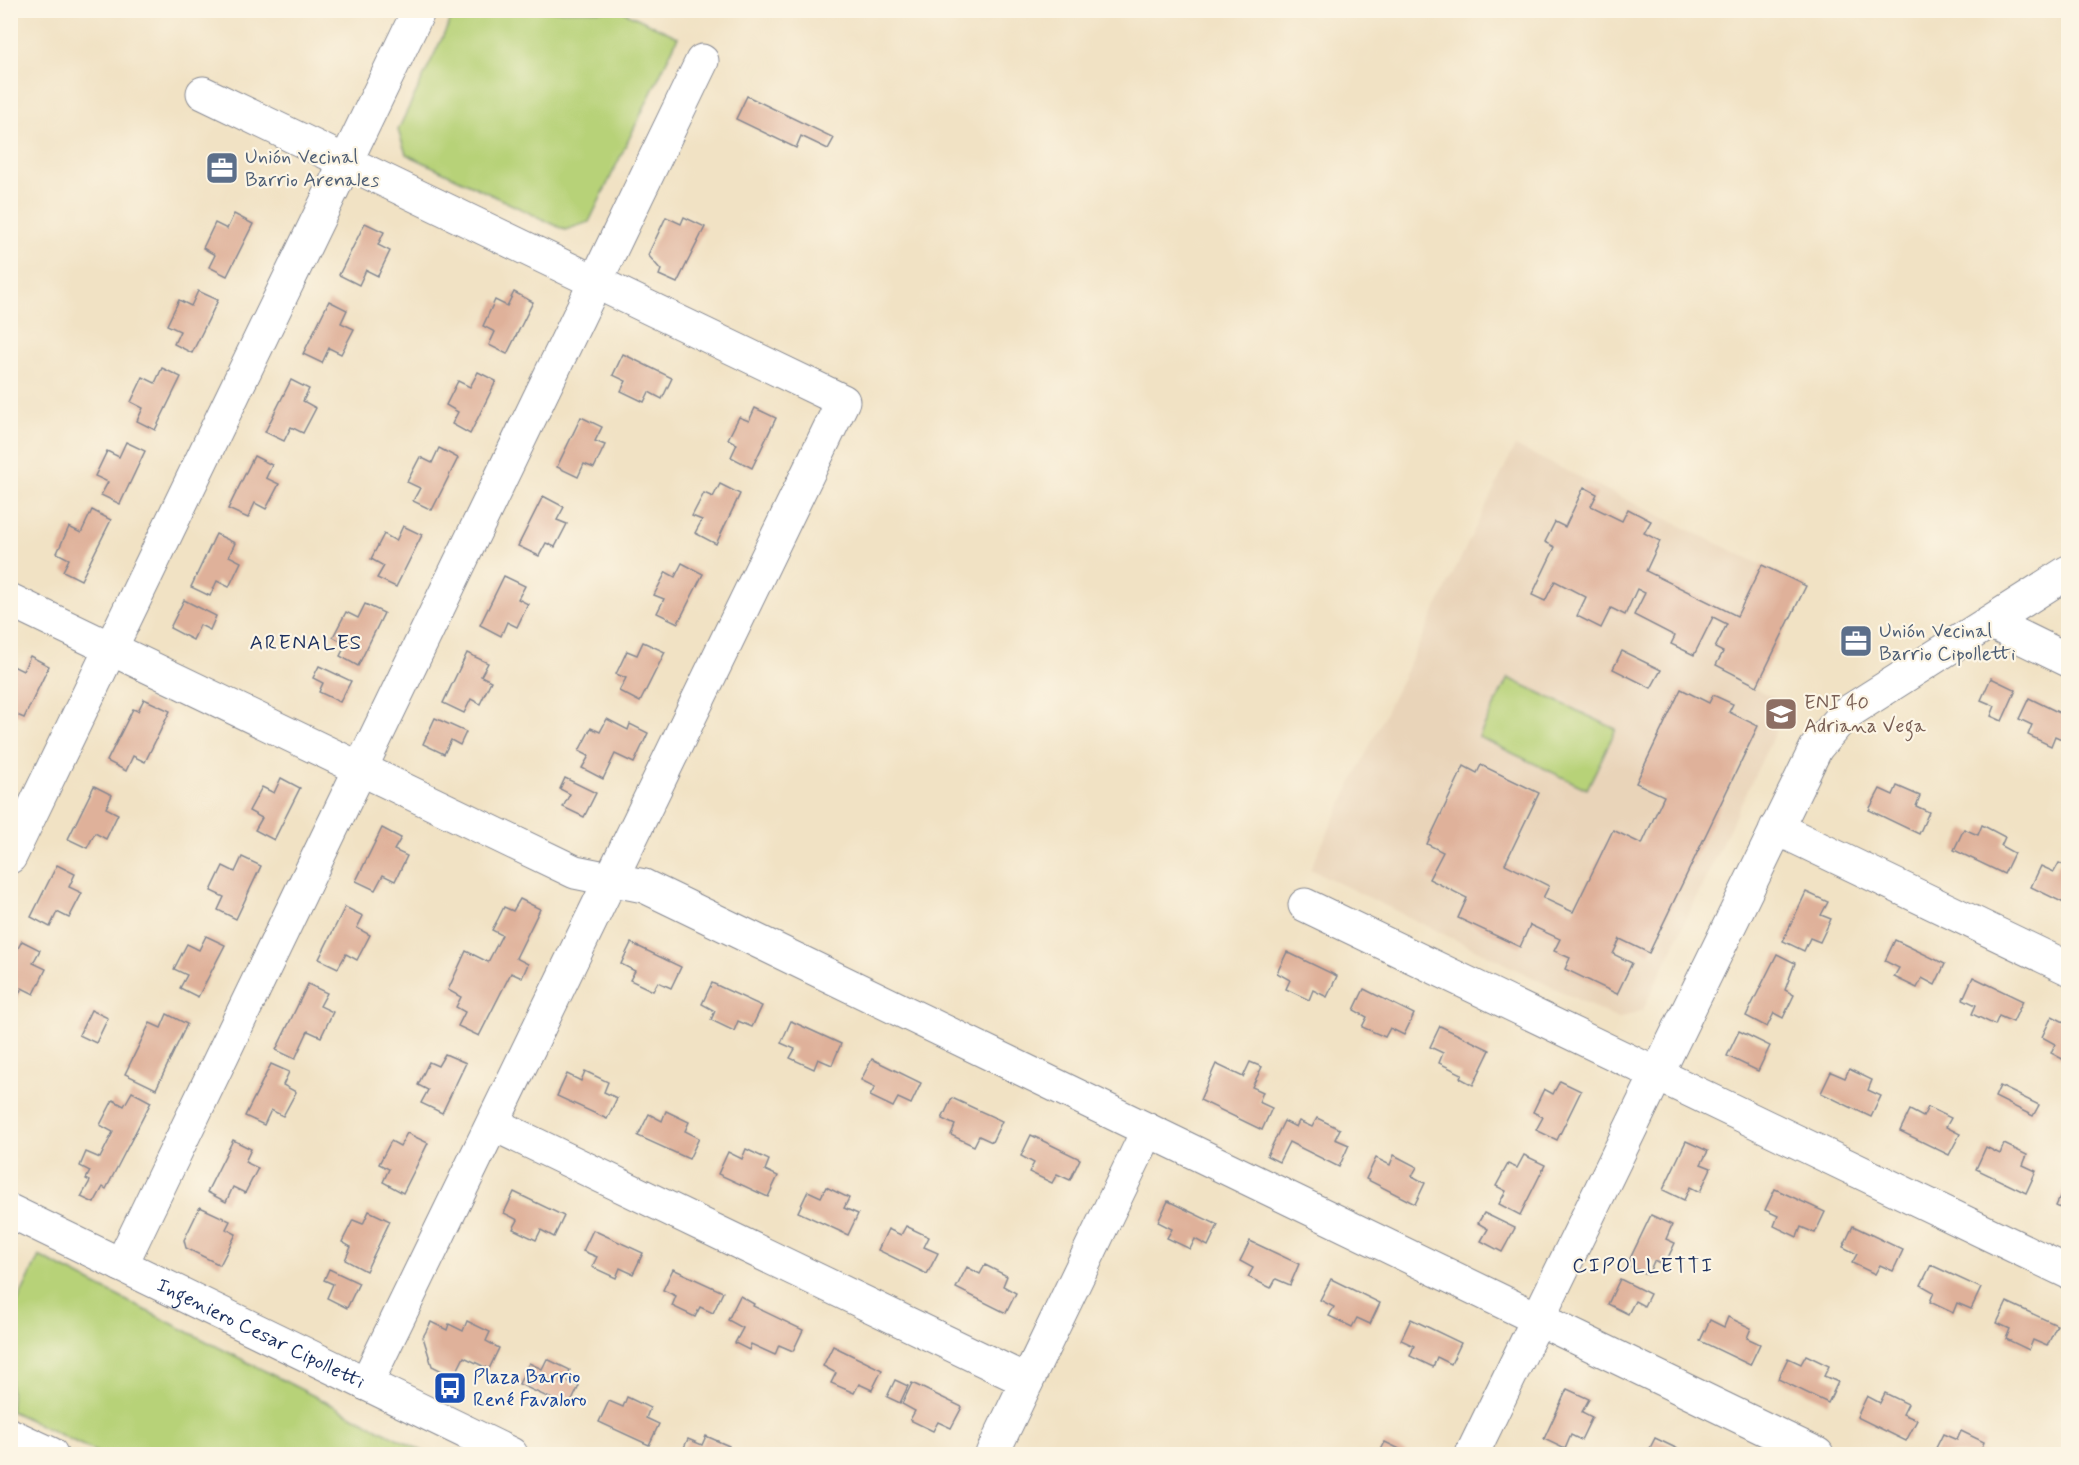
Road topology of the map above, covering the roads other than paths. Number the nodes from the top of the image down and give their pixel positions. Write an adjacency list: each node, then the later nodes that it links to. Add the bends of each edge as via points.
1 (419, 10): 4 (street)
2 (702, 61): 5 (street)
3 (203, 93): 4 (street)
4 (346, 162): 5 (street); 9 (street)
5 (595, 282): 11 (street); 14 (street, via 843,401)
6 (2068, 572): 8 (street)
7 (10, 600): 9 (street)
8 (1990, 622): 10 (street); 12 (street, via 1845,714 1809,761)
9 (111, 648): 11 (street); 13 (street)
10 (2068, 660)
11 (361, 768): 14 (street, via 575,872); 21 (street)
12 (1776, 828): 16 (street); 17 (street)
13 (10, 856)
14 (611, 879): 18 (street); 19 (street, via 644,886)
15 (1305, 905): 17 (street)
16 (2068, 968)
17 (1656, 1075): 22 (street); 23 (street)
18 (493, 1124): 24 (street); 25 (street)
19 (1148, 1130): 23 (street); 24 (street)
20 (10, 1211): 21 (street, Ingeniero Cesar Cipolletti)
21 (121, 1265): 25 (street, Ingeniero Cesar Cipolletti)
22 (2068, 1272)
23 (1538, 1319): 30 (street); 31 (street)
24 (1027, 1381): 29 (street)
25 (366, 1384): 27 (street, Ingeniero Cesar Cipolletti)
26 (10, 1435): 28 (street)
27 (493, 1450)
28 (51, 1455)
29 (992, 1455)
30 (1472, 1455)
31 (1817, 1455)

